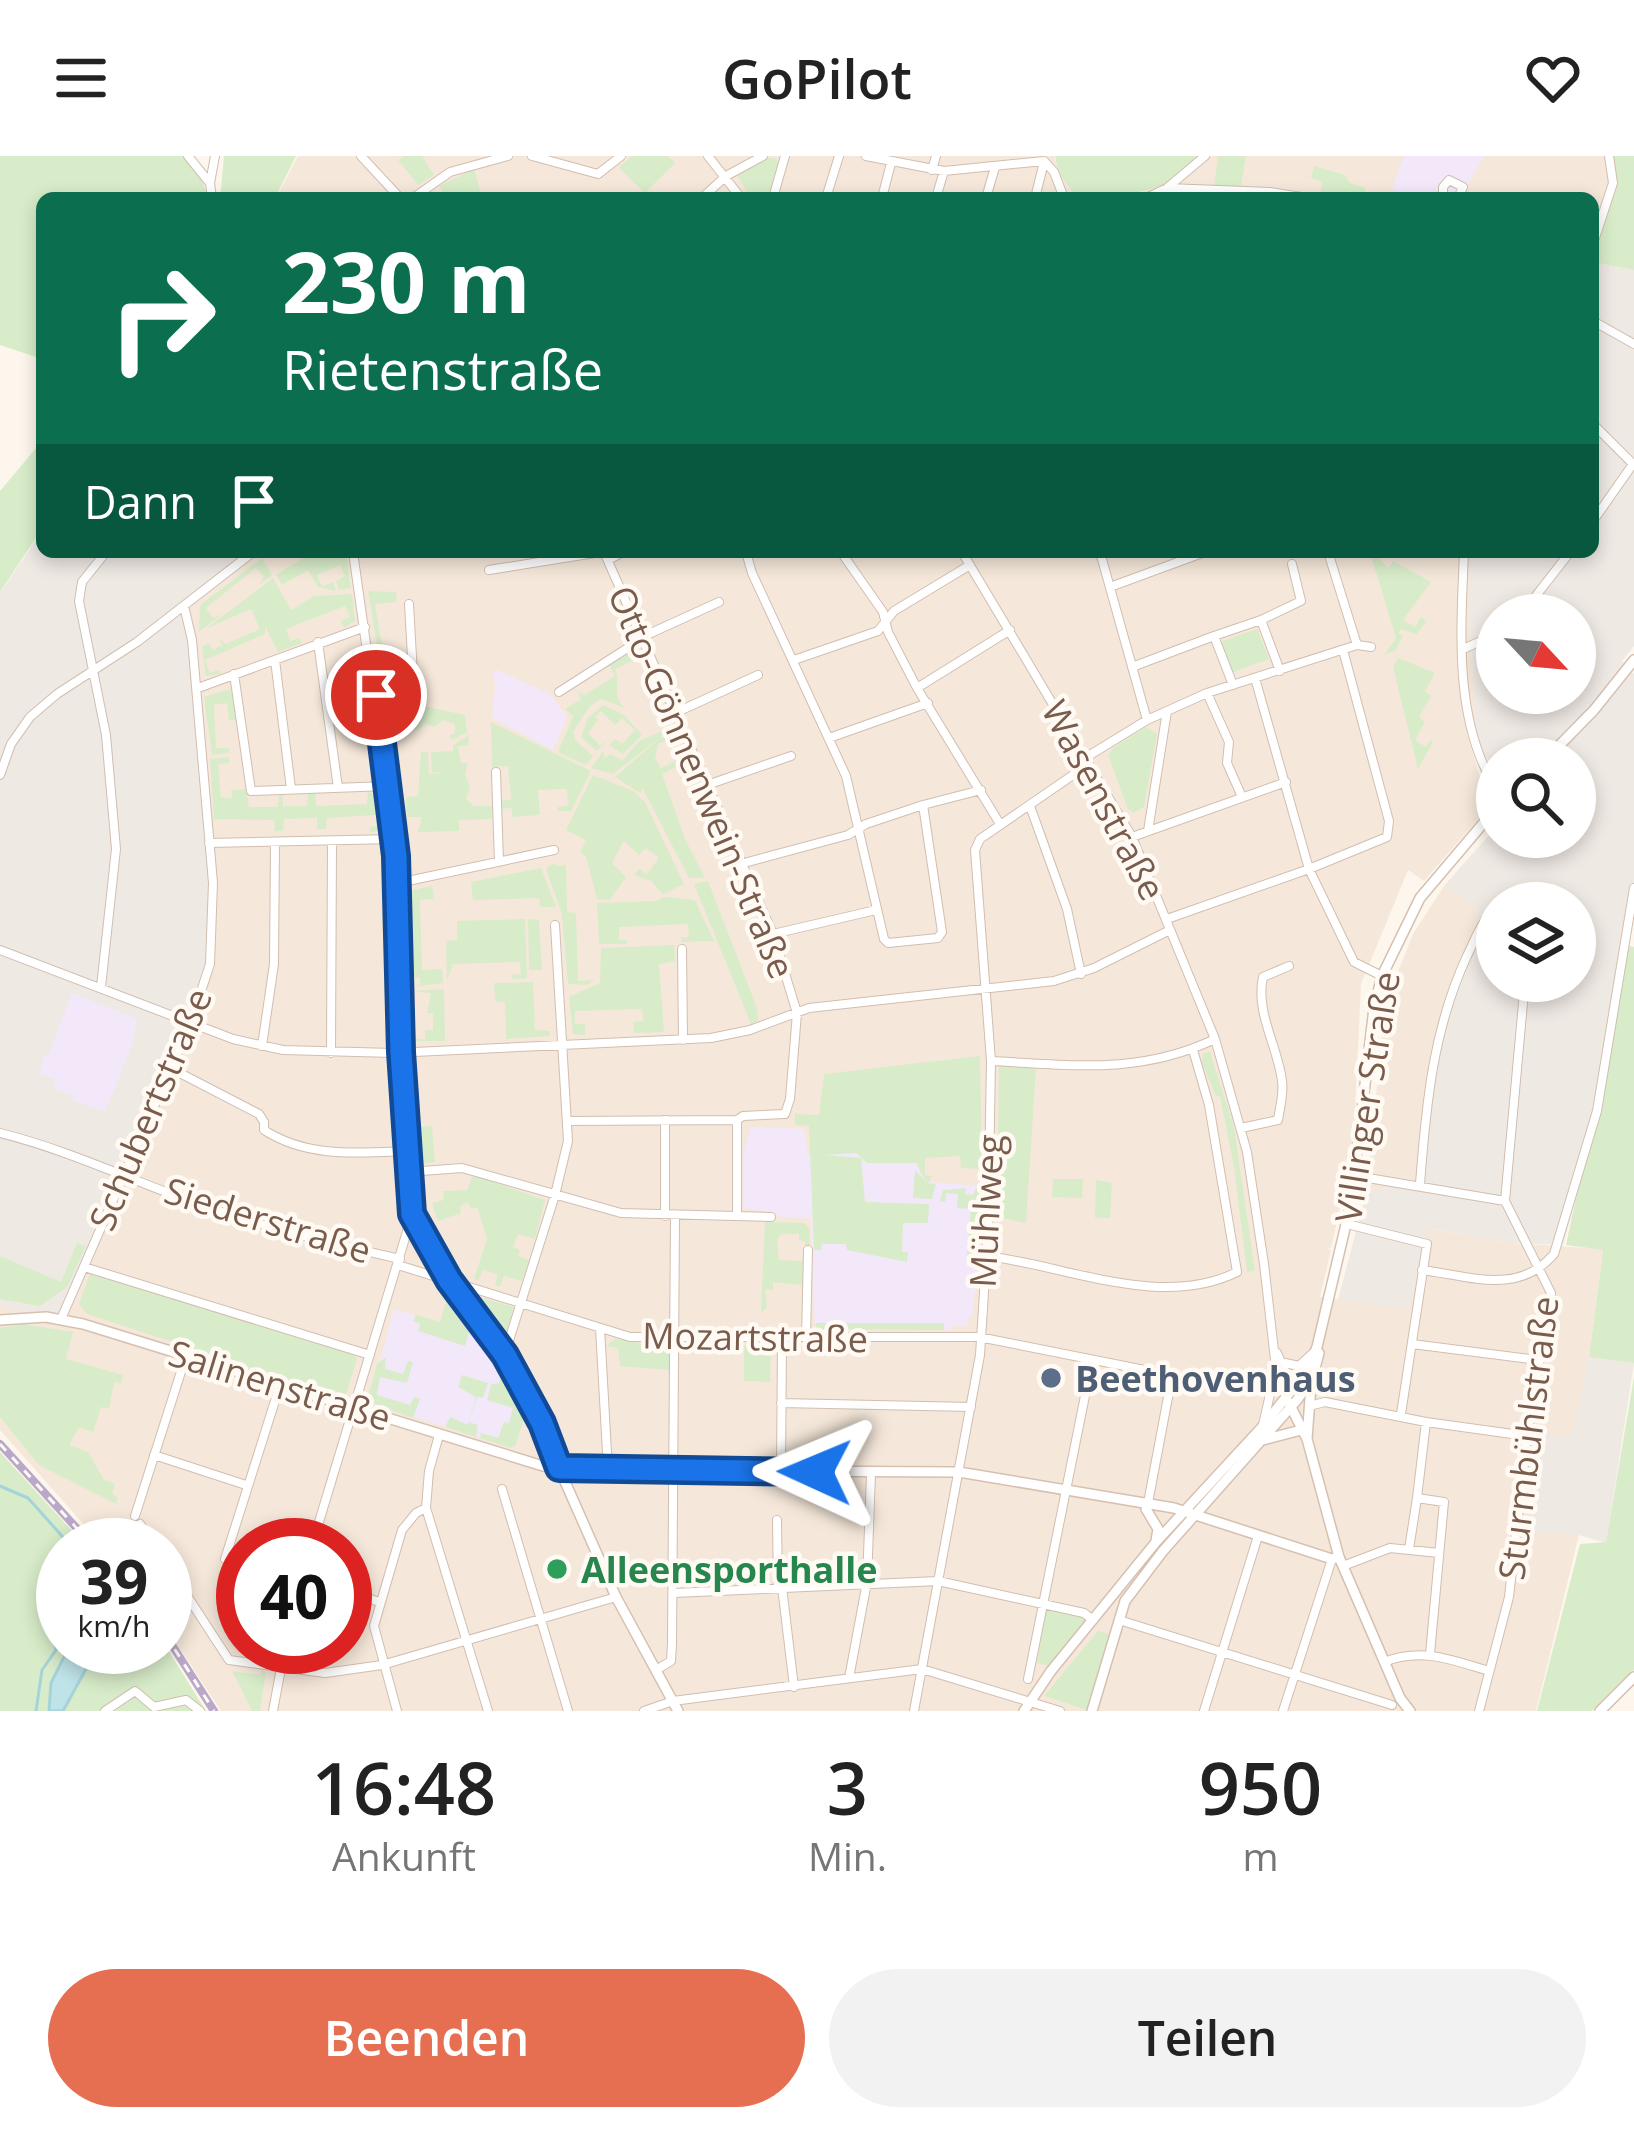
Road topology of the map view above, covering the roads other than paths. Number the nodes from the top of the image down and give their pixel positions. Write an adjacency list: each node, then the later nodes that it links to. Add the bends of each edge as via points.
1 (188, 156): 22 (street)
2 (215, 156): 22 (street)
3 (361, 156): 25 (street)
4 (508, 156): 26 (street, via 450,172)
5 (532, 156): 15 (street)
6 (621, 156): 15 (street, via 598,174)
7 (708, 156): 21 (street)
8 (763, 156): 21 (street)
9 (785, 156): 29 (street)
10 (839, 156): 30 (street)
11 (866, 156): 17 (street)
12 (936, 156): 19 (street)
13 (1205, 156): 23 (street)
14 (1610, 156): 40 (street, via 1613,183)
15 (547, 157)
16 (1044, 160): 18 (street); 34 (street); 35 (street)
17 (891, 163): 19 (street); 31 (street)
18 (995, 167): 20 (street); 33 (street)
19 (932, 170): 20 (street)
20 (944, 171): 32 (street)
21 (726, 176): 27 (street); 28 (street)
22 (209, 183): 24 (street)
23 (1167, 188): 36 (street); 37 (street)
24 (211, 192)
25 (394, 192)
26 (422, 192)
27 (709, 192)
28 (737, 192)
29 (775, 192)
30 (828, 192)
31 (884, 192)
32 (939, 192)
33 (988, 192)
34 (1036, 192)
35 (1062, 192)
36 (1159, 192)
37 (1270, 192)
38 (1443, 192): 39 (street, via 1449,181)
39 (1461, 192)
40 (1599, 226)
41 (1599, 324): 42 (street)
42 (1634, 344)
43 (1599, 430): 44 (street)
44 (1633, 464): 45 (street)
45 (1599, 512)
46 (101, 558): 84 (street, via 79,596)
47 (245, 558): 66 (street)
48 (354, 558): 69 (street)
49 (582, 558): 61 (street)
50 (606, 558): 72 (street, Otto-Gönnenwein-Straße)
51 (749, 558): 80 (street)
52 (845, 558): 68 (street)
53 (966, 558): 60 (street, Wasenstraße)
54 (1102, 558): 62 (street)
55 (1189, 558): 62 (street)
56 (1330, 558): 75 (street)
57 (1464, 558): 77 (street)
58 (1565, 558): 63 (street)
59 (1292, 564): 67 (street, via 1301,601)
60 (970, 565): 68 (street); 70 (street, Wasenstraße)
61 (489, 570)
62 (1110, 587): 82 (street)
63 (1537, 594)
64 (718, 602): 72 (street)
65 (409, 604): 89 (street, via 413,675)
66 (184, 606): 84 (street); 91 (street, Schubertstraße)
67 (1261, 620): 71 (street); 83 (street)
68 (886, 621): 80 (street, via 878,631); 90 (street)
69 (365, 627): 73 (street); 89 (street)
70 (1010, 630): 90 (street); 102 (street, Wasenstraße)
71 (1214, 636): 82 (street); 88 (street)
72 (642, 638): 92 (street); 96 (street, Otto-Gönnenwein-Straße)
73 (318, 642): 79 (street); 108 (street)
74 (1476, 643): 77 (street)
75 (1357, 645): 76 (street); 78 (street)
76 (1371, 647)
77 (1463, 649): 100 (street)
78 (1343, 650): 83 (street); 126 (street, via 1387,837)
79 (274, 659): 85 (street); 109 (street)
80 (794, 660): 98 (street)
81 (1634, 660): 99 (street)
82 (1132, 667): 97 (street)
83 (1280, 671): 87 (street)
84 (95, 672): 104 (street, via 30,717); 139 (street, via 116,849)
85 (234, 674): 91 (street); 109 (street, via 251,791)
86 (758, 675): 96 (street)
87 (1255, 678): 88 (street); 105 (street)
88 (1233, 685): 93 (street)
89 (375, 687): 107 (street)
90 (917, 688): 94 (street)
91 (197, 689): 122 (street, Schubertstraße)
92 (560, 692)
93 (1208, 693): 95 (street); 111 (street)
94 (928, 703): 98 (street); 110 (street)
95 (1167, 711): 97 (street); 117 (street)
96 (675, 712): 106 (street, Otto-Gönnenwein-Straße)
97 (1147, 720): 102 (street)
98 (829, 738): 115 (street)
99 (1565, 738)
100 (1476, 746)
101 (791, 756): 106 (street)
102 (1088, 761): 113 (street); 118 (street, Wasenstraße)
103 (496, 772): 124 (street)
104 (0, 775)
105 (1286, 782): 111 (street); 126 (street)
106 (707, 785): 125 (street, Otto-Gönnenwein-Straße)
107 (387, 786): 108 (street); 119 (street)
108 (338, 788): 109 (street)
109 (291, 789)
110 (981, 790): 112 (street); 114 (street)
111 (1242, 797): 117 (street)
112 (922, 805): 115 (street); 129 (street, via 941,935 888,944)
113 (1030, 806): 114 (street); 137 (street)
114 (1000, 824): 140 (street, Mühlweg, via 975,850)
115 (858, 830): 125 (street); 129 (street)
116 (1476, 830): 138 (street, Villinger Straße, via 1420,898)
117 (1148, 831): 118 (street)
118 (1132, 837): 131 (street, Wasenstraße)
119 (393, 839): 120 (street); 127 (street)
120 (332, 841): 121 (street); 150 (street)
121 (275, 842): 122 (street); 147 (street, via 274,964)
122 (209, 843): 143 (street, Schubertstraße, via 212,945)
123 (554, 850): 124 (street)
124 (499, 862): 127 (street)
125 (743, 863): 132 (street, Otto-Gönnenwein-Straße)
126 (1309, 869): 131 (street); 138 (street, via 1354,962)
127 (398, 883): 149 (street)
128 (1634, 888): 174 (street, Sturmbühlstraße, via 1597,1111 1561,1235)
129 (876, 910): 132 (street)
130 (555, 925): 146 (street)
131 (1168, 925): 137 (street); 144 (street, Wasenstraße)
132 (773, 934): 142 (street, Otto-Gönnenwein-Straße)
133 (1476, 936): 162 (street, via 1435,1042)
134 (682, 949): 145 (street)
135 (0, 950): 139 (street)
136 (1289, 966): 156 (street, via 1260,984 1282,1078 1278,1120)
137 (1081, 974): 140 (street)
138 (1382, 976): 161 (street, Villinger Straße)
139 (101, 988): 143 (street)
140 (987, 989): 142 (street); 151 (street, Mühlweg)
141 (1523, 1002): 164 (street)
142 (797, 1013): 145 (street); 154 (street, via 789,1108)
143 (191, 1022): 147 (street); 152 (street, Schubertstraße)
144 (1215, 1039): 148 (street); 156 (street, Wasenstraße)
145 (683, 1040): 146 (street)
146 (564, 1045): 149 (street); 155 (street)
147 (262, 1046): 150 (street)
148 (1192, 1049): 151 (street, via 1118,1068); 171 (street, via 1237,1272 1154,1286)
149 (401, 1052): 150 (street); 158 (street)
150 (331, 1053)
151 (991, 1061): 171 (street, Mühlweg)
152 (172, 1069): 158 (street, via 259,1114 264,1130 286,1141 327,1152); 160 (street, Schubertstraße)
153 (665, 1120): 154 (street); 155 (street); 166 (street)
154 (737, 1120): 167 (street)
155 (567, 1121): 163 (street)
156 (1241, 1129): 192 (street, Wasenstraße)
157 (0, 1133): 160 (street, Siederstraße)
158 (406, 1151): 159 (street)
159 (408, 1172): 163 (street, via 462,1168); 165 (street)
160 (124, 1174): 172 (street, Siederstraße); 173 (street, Schubertstraße)
161 (1356, 1176): 162 (street); 169 (street, Villinger Straße)
162 (1420, 1184): 164 (street)
163 (555, 1195): 166 (street, via 621,1214); 177 (street)
164 (1505, 1202): 174 (street)
165 (412, 1214): 172 (street); 176 (street)
166 (670, 1216): 167 (street); 182 (street)
167 (736, 1216): 168 (street)
168 (771, 1217)
169 (1347, 1224): 175 (street, via 1427,1244); 186 (street, Villinger Straße)
170 (808, 1250): 184 (street)
171 (986, 1256): 181 (street, Mühlweg)
172 (399, 1262): 176 (street, Mozartstraße); 187 (street)
173 (84, 1267): 178 (street, Schubertstraße); 187 (street, Salinenstraße)
174 (1542, 1268): 175 (street, via 1511,1282); 190 (street, Sturmbühlstraße, via 1551,1293)
175 (1422, 1270): 185 (street)
176 (449, 1280): 177 (street, Mozartstraße); 188 (street)
177 (520, 1302): 180 (street, Mozartstraße); 188 (street)
178 (61, 1319): 179 (street, Salinenstraße); 189 (street, Salinenstraße)
179 (0, 1320)
180 (600, 1328): 182 (street, Mozartstraße); 211 (street)
181 (979, 1337): 184 (street, Mozartstraße); 191 (street, Mozartstraße); 200 (street, Mühlweg)
182 (676, 1338): 183 (street, Mozartstraße); 212 (street)
183 (782, 1339): 184 (street, Mozartstraße); 198 (street)
184 (806, 1339)
185 (1412, 1344): 190 (street); 202 (street)
186 (1316, 1350): 192 (street, via 1300,1366); 194 (street, Villinger Straße); 197 (street, Villinger Straße)
187 (370, 1355): 201 (street)
188 (505, 1355): 210 (street)
189 (187, 1356): 196 (street, Salinenstraße); 209 (street)
190 (1538, 1360): 207 (street, Sturmbühlstraße)
191 (1092, 1361): 193 (street, Mozartstraße); 218 (street)
192 (1279, 1364): 197 (street, Wasenstraße); 204 (street)
193 (1172, 1376): 195 (street, Mozartstraße); 220 (street)
194 (1312, 1379): 197 (street, Villinger Straße); 199 (street)
195 (1237, 1382)
196 (280, 1385): 201 (street, Salinenstraße); 216 (street)
197 (1292, 1399): 204 (street, Villinger Straße); 205 (street); 208 (street, Villinger Straße)
198 (781, 1403): 200 (street); 213 (street)
199 (1309, 1406): 202 (street); 205 (street)
200 (971, 1407): 215 (street, Mühlweg)
201 (353, 1409): 206 (street, Salinenstraße); 225 (street)
202 (1401, 1414): 203 (street)
203 (1426, 1423): 207 (street); 219 (street)
204 (1263, 1426): 222 (street, Villinger Straße)
205 (1306, 1431): 208 (street); 231 (street)
206 (439, 1435): 210 (street, Salinenstraße); 221 (street)
207 (1527, 1436): 256 (street, Sturmbühlstraße, via 1509,1597)
208 (1263, 1440): 222 (street, Villinger Straße)
209 (154, 1455): 216 (street); 223 (street)
210 (559, 1468): 211 (street, Salinenstraße); 236 (street)
211 (608, 1470): 212 (street, Salinenstraße)
212 (675, 1470): 213 (street, Salinenstraße); 235 (street)
213 (781, 1470): 214 (street, Salinenstraße)
214 (871, 1472): 215 (street, Salinenstraße); 233 (street)
215 (959, 1472): 218 (street, Salinenstraße); 232 (street, Mühlweg)
216 (246, 1485): 224 (street)
217 (502, 1489): 241 (street)
218 (1065, 1492): 220 (street, Salinenstraße); 240 (street)
219 (1417, 1498): 229 (street); 230 (street, via 1444,1502)
220 (1147, 1506): 222 (street, Salinenstraße); 228 (street)
221 (426, 1508): 238 (street, via 402,1530); 246 (street)
222 (1189, 1514): 227 (street, Salinenstraße); 228 (street, Villinger Straße); 243 (street)
223 (138, 1518)
224 (237, 1518)
225 (319, 1518)
226 (777, 1520): 234 (street)
227 (1258, 1536): 231 (street, Salinenstraße); 247 (street)
228 (1156, 1542): 242 (street, Villinger Straße)
229 (1409, 1549): 230 (street); 231 (street)
230 (1439, 1553): 248 (street)
231 (1338, 1561): 249 (street); 258 (street)
232 (938, 1581): 233 (street); 240 (street); 253 (street, Mühlweg)
233 (867, 1582): 234 (street); 260 (street)
234 (780, 1587): 235 (street); 262 (street)
235 (674, 1593): 254 (street, via 670,1661)
236 (616, 1597): 241 (street); 254 (street)
237 (372, 1599): 238 (street)
238 (379, 1601): 250 (street, via 374,1635)
239 (192, 1604): 245 (street)
240 (1043, 1604): 242 (street); 252 (street)
241 (540, 1617): 246 (street); 272 (street)
242 (1093, 1620): 244 (street); 255 (street, Villinger Straße)
243 (1119, 1620): 244 (street); 247 (street)
244 (1114, 1635): 266 (street)
245 (216, 1640)
246 (466, 1640): 250 (street); 271 (street)
247 (1222, 1651): 258 (street); 276 (street)
248 (1430, 1654): 249 (street); 256 (street)
249 (1384, 1662): 263 (street)
250 (382, 1665): 251 (street); 270 (street)
251 (372, 1666)
252 (1031, 1666): 255 (street); 261 (street)
253 (922, 1669): 260 (street); 265 (street); 274 (street, Mühlweg)
254 (656, 1670): 264 (street)
255 (1051, 1671): 265 (street, Villinger Straße)
256 (1489, 1671): 279 (street, Sturmbühlstraße)
257 (280, 1674): 269 (street)
258 (1294, 1674): 263 (street); 277 (street)
259 (1634, 1677): 280 (street)
260 (849, 1678): 262 (street)
261 (1028, 1679)
262 (794, 1687): 264 (street)
263 (1394, 1705): 278 (street)
264 (676, 1706): 273 (street)
265 (1026, 1706): 275 (street)
266 (1092, 1710)
267 (105, 1711): 268 (street, via 135,1691 154,1707 186,1700)
268 (200, 1711)
269 (273, 1711)
270 (397, 1711)
271 (488, 1711)
272 (568, 1711)
273 (644, 1711)
274 (914, 1711)
275 (1060, 1711)
276 (1204, 1711)
277 (1283, 1711)
278 (1410, 1711)
279 (1479, 1711)
280 (1600, 1711)

